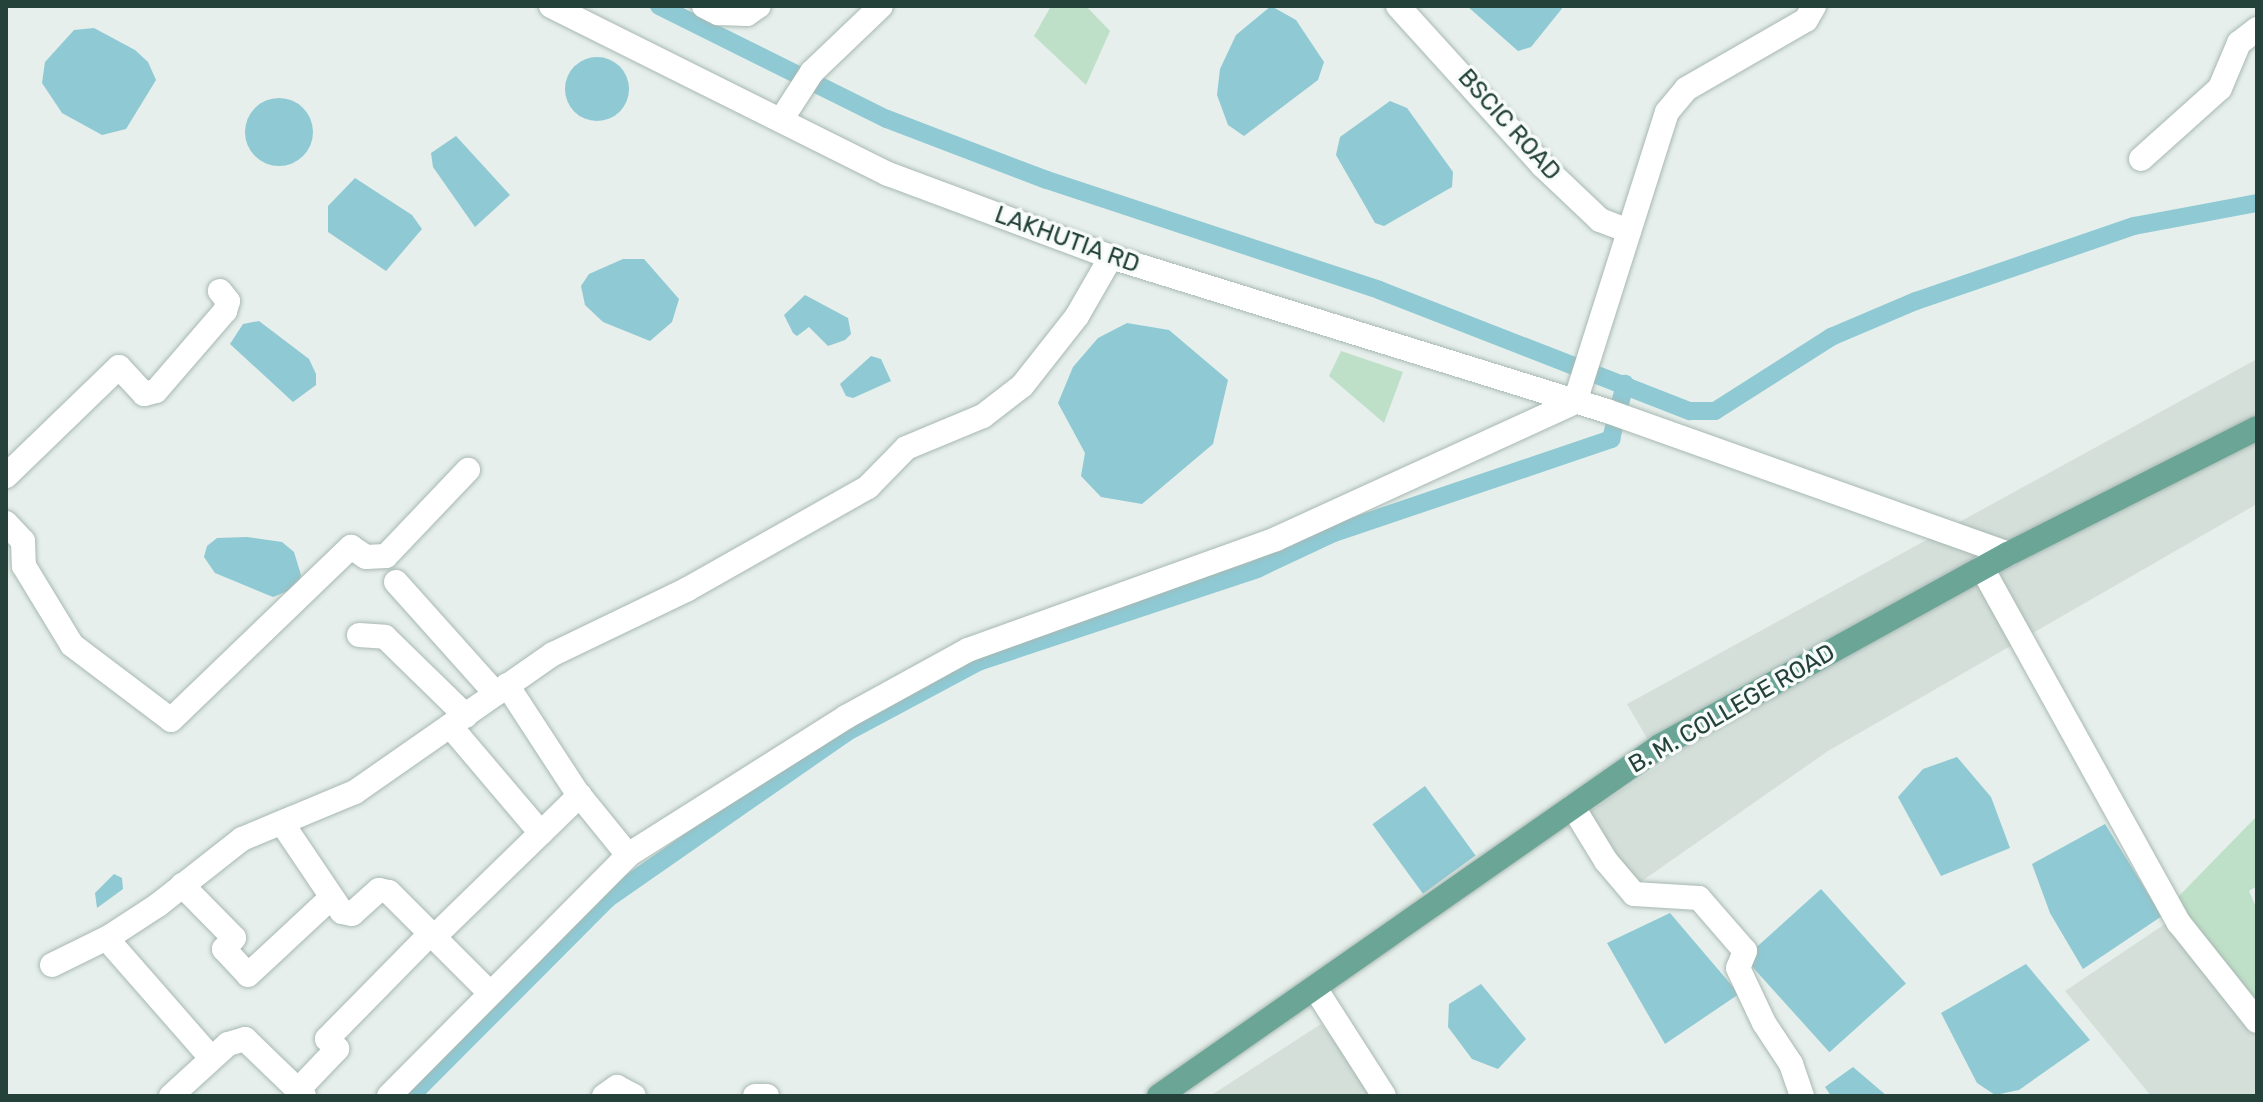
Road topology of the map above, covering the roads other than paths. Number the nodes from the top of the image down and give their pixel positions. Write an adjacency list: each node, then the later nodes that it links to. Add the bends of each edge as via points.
1 (704, 6): 2 (street, via 718,13 747,14)
2 (759, 6)
3 (1398, 6): 10 (street, BSCIC ROAD, via 1542,165 1600,220)
4 (562, 8): 8 (street, LAKHUTIA RD)
5 (891, 9): 8 (street, via 812,72)
6 (1805, 11): 10 (street, via 1686,89 1667,112)
7 (2257, 29): 9 (street, via 2239,43 2220,88)
8 (781, 120): 11 (street, LAKHUTIA RD, via 888,174)
9 (2141, 159)
10 (1629, 231): 13 (street)
11 (1111, 257): 13 (street, LAKHUTIA RD); 22 (street, via 1077,316 1022,386 983,416 906,448 868,487 686,590 553,654)
12 (220, 291): 16 (street, via 228,301 225,311 156,391 144,394 119,367)
13 (1577, 395): 18 (street, LAKHUTIA RD, via 1632,421); 28 (street, via 1276,539 968,650 761,768)
14 (2257, 428): 18 (main road, B. M. COLLEGE ROAD)
15 (468, 470): 17 (street, via 386,556 366,557 351,547 171,720 72,645 24,566 23,541)
16 (6, 476)
17 (6, 523)
18 (2008, 554): 19 (main road, B. M. COLLEGE ROAD)
19 (1982, 568): 25 (main road, B. M. COLLEGE ROAD, via 1660,746); 36 (street, via 2179,923)
20 (396, 582): 22 (street)
21 (359, 635): 23 (street, via 385,637)
22 (502, 689): 23 (street); 24 (street)
23 (458, 722): 26 (street, via 355,792); 27 (street)
24 (580, 795): 27 (street); 28 (street)
25 (1573, 807): 34 (main road, B. M. COLLEGE ROAD); 47 (street, via 1634,894 1699,898 1745,951 1738,968 1791,1064)
26 (282, 823): 29 (street, via 225,850); 30 (street)
27 (541, 833): 31 (street)
28 (628, 855): 35 (street)
29 (182, 885): 30 (street, via 234,938 224,949 248,975); 32 (street)
30 (331, 898): 31 (street, via 342,912 352,914 379,890 389,892)
31 (433, 935): 35 (street); 38 (street, via 327,1039 337,1049)
32 (107, 939): 33 (street); 37 (street)
33 (52, 965)
34 (1315, 988): 45 (main road, B. M. COLLEGE ROAD); 46 (street)
35 (490, 993): 40 (street)
36 (2256, 1018)
37 (211, 1058): 38 (street, via 228,1044 248,1040); 39 (street)
38 (301, 1093)
39 (171, 1096)
40 (389, 1096)
41 (604, 1096): 42 (street, via 617,1087)
42 (634, 1096)
43 (755, 1096): 44 (street)
44 (767, 1096)
45 (1159, 1096)
46 (1384, 1096)
47 (1802, 1096)

